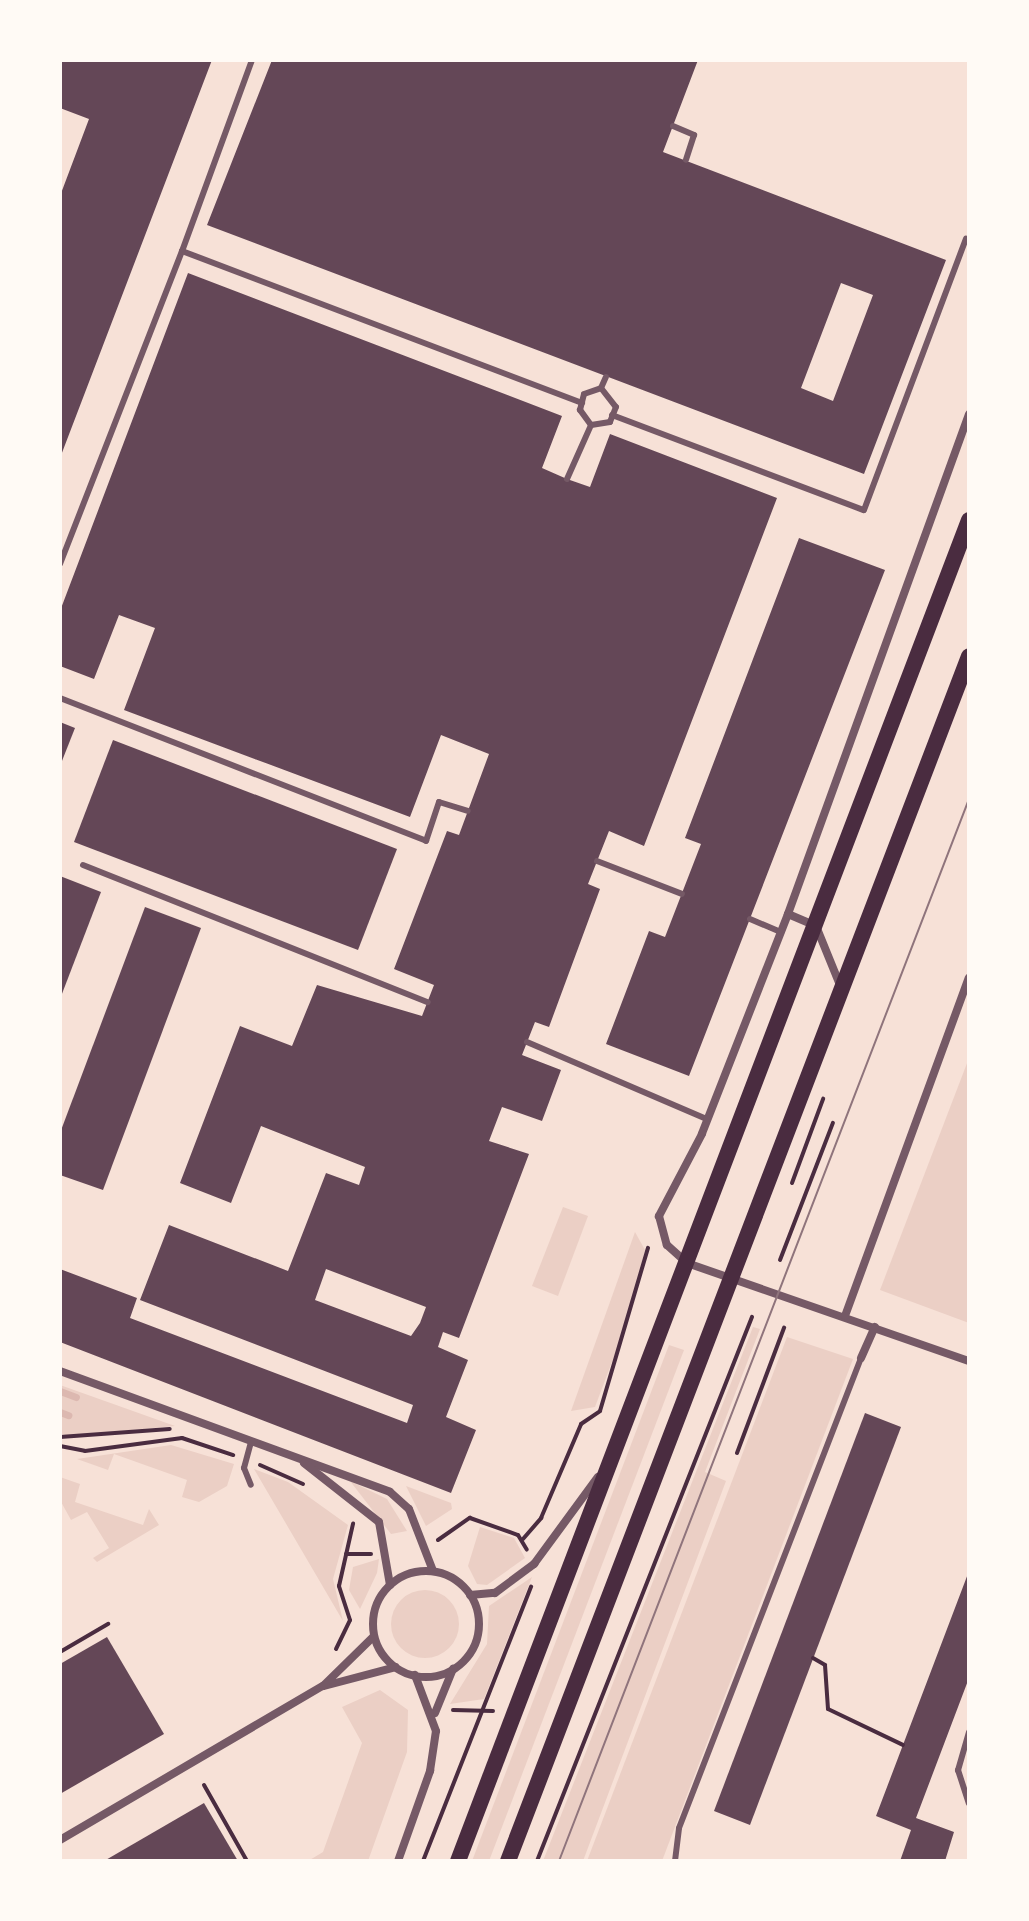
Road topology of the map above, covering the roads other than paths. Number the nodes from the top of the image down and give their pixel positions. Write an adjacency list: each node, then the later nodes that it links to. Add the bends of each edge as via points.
1 (252, 60): 5 (lane)
2 (673, 126): 3 (lane, via 694,135)
3 (686, 160)
4 (966, 239): 10 (lane, via 864,510)
5 (182, 251): 8 (lane); 14 (lane)
6 (606, 377): 7 (lane)
7 (601, 388): 8 (lane, via 584,394); 10 (lane, via 616,407)
8 (582, 403): 11 (lane)
9 (969, 414): 21 (street)
10 (612, 415): 11 (lane)
11 (591, 425): 12 (lane)
12 (567, 479)
13 (969, 520): 23 (main road)
14 (60, 564)
15 (969, 656): 26 (main road)
16 (60, 698): 17 (lane, via 426,841 439,802)
17 (468, 811)
18 (597, 861): 20 (lane)
19 (83, 865): 27 (lane)
20 (682, 894)
21 (788, 914): 23 (street); 24 (street)
22 (750, 919): 24 (lane)
23 (816, 926): 26 (street); 30 (main road)
24 (781, 932): 29 (street)
25 (969, 978): 32 (street)
26 (841, 987): 31 (main road)
27 (428, 1002)
28 (527, 1042): 29 (lane)
29 (707, 1119): 30 (street, via 659,1216 667,1245)
30 (687, 1263): 31 (street); 39 (main road)
31 (731, 1279): 32 (street); 55 (main road)
32 (845, 1316): 33 (street)
33 (875, 1327): 34 (street); 35 (street)
34 (861, 1358): 56 (lane, via 679,1828)
35 (969, 1361)
36 (60, 1371): 37 (street)
37 (251, 1442): 38 (street); 40 (lane, via 245,1459)
38 (300, 1461): 41 (street, via 390,1492 409,1509); 42 (street, via 356,1498 386,1541)
39 (610, 1461): 43 (street, via 534,1564 495,1593); 54 (main road)
40 (251, 1485)
41 (433, 1571): 42 (street); 43 (street)
42 (390, 1585): 44 (street, via 375,1610)
43 (470, 1595): 46 (street, via 477,1639)
44 (374, 1636): 45 (street); 48 (street)
45 (396, 1667): 47 (street); 48 (street)
46 (453, 1669): 47 (street); 49 (street)
47 (415, 1675): 49 (street)
48 (323, 1686): 52 (street)
49 (435, 1713): 53 (street, via 430,1771)
50 (969, 1732): 51 (lane, via 958,1770)
51 (969, 1803)
52 (60, 1840)
53 (398, 1861)
54 (458, 1861)
55 (508, 1861)
56 (675, 1861)

